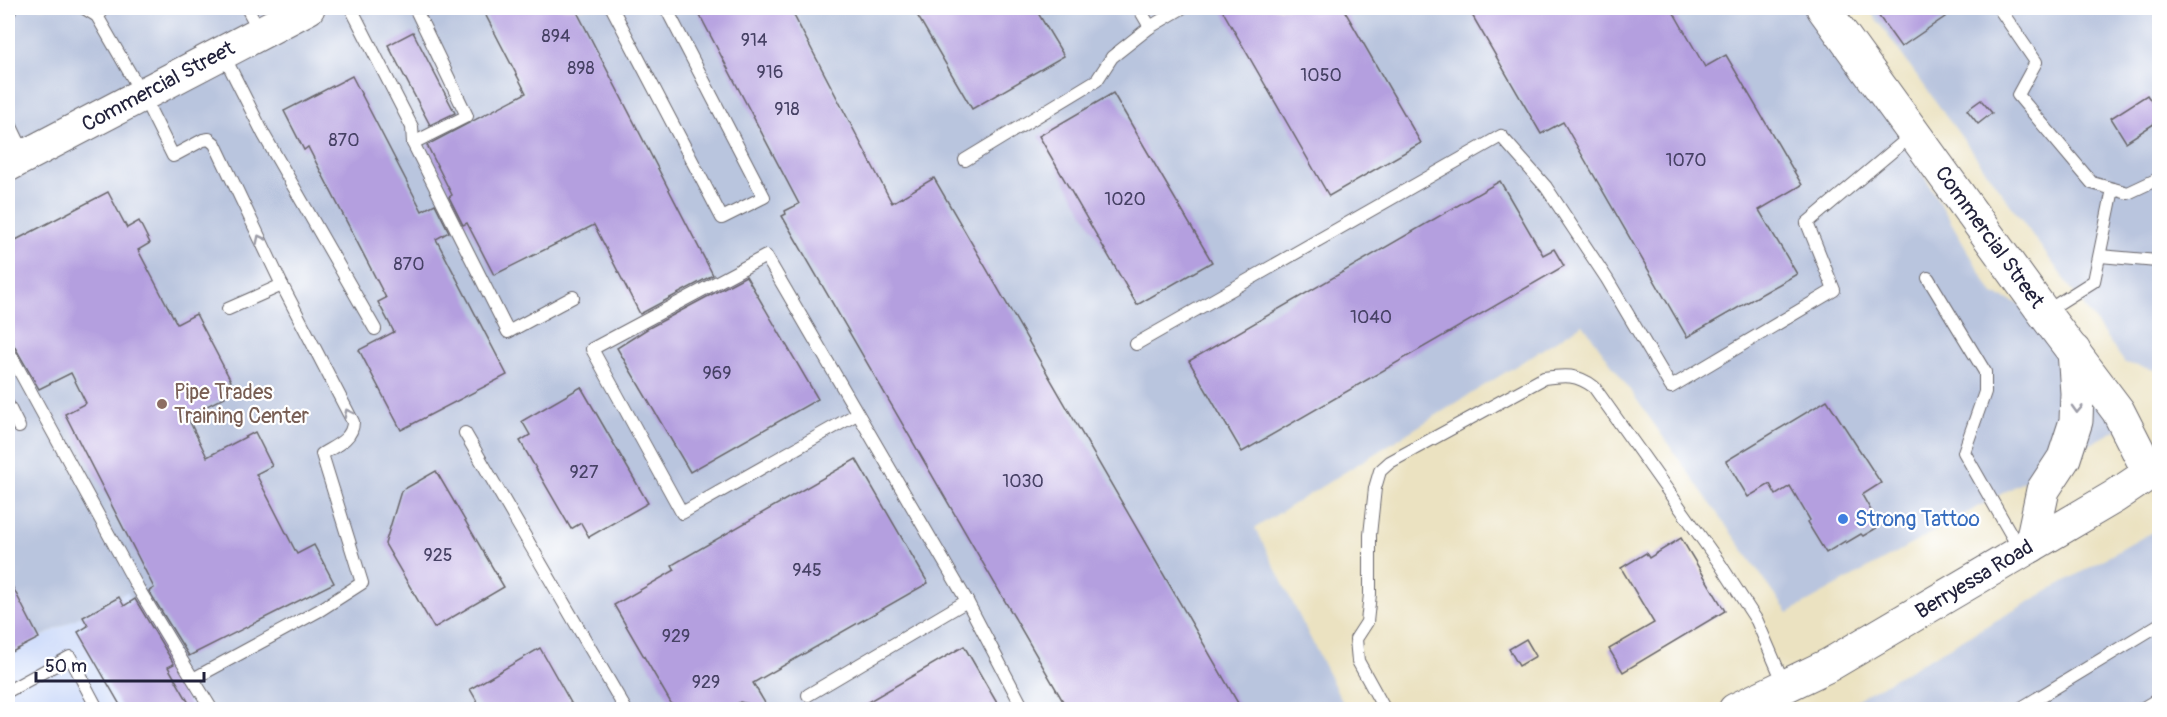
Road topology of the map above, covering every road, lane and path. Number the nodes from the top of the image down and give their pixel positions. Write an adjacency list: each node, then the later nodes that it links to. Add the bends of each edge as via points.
1 (84, 8): 11 (lane)
2 (308, 8): 12 (main road, Commercial Street)
3 (351, 8): 18 (lane, via 412,127)
4 (415, 8): 18 (lane, via 467,116)
5 (612, 8): 6 (lane, via 722,218 764,197)
6 (666, 8)
7 (1139, 8): 13 (lane)
8 (1182, 8): 13 (lane)
9 (1823, 8): 17 (main road, Commercial Street)
10 (1999, 8): 22 (lane, via 2036,62 2018,95 2092,183)
11 (102, 12): 15 (lane)
12 (253, 20): 14 (main road, Commercial Street)
13 (1150, 27): 19 (lane, via 1112,57 1097,80)
14 (222, 52): 15 (main road, Commercial Street); 30 (lane, via 264,135)
15 (142, 94): 20 (main road, Commercial Street); 26 (lane, one-way to 15, via 215,144 210,139 203,140 173,156)
16 (8, 120): 20 (lane)
17 (1915, 133): 29 (main road, Commercial Street); 31 (lane, via 1807,223 1834,290 1671,387 1546,187 1502,136)
18 (413, 143): 27 (lane, via 508,332)
19 (965, 160)
20 (17, 161)
21 (2160, 178): 22 (lane, via 2128,193)
22 (2113, 189): 23 (lane)
23 (2100, 255): 24 (lane, via 2157,261); 29 (lane, via 2094,281)
24 (2160, 265)
25 (1928, 278): 39 (lane, via 1986,372 1985,392 1964,452)
26 (282, 285): 28 (lane); 42 (lane, one-way to 26, via 362,583 322,454 348,438 353,422)
27 (573, 297)
28 (228, 309)
29 (2044, 313): 33 (main road, Commercial Street)
30 (375, 329)
31 (1136, 344)
32 (8, 350): 42 (lane, via 138,588)
33 (2074, 351): 38 (main road, Commercial Street, via 2118,411); 39 (main road, one-way to 39, via 2076,421 2064,458 2043,490)
34 (8, 405): 36 (lane)
35 (857, 414): 35 (lane, via 682,513 592,349 766,256); 40 (lane)
36 (19, 427)
37 (465, 433): 49 (lane)
38 (2156, 477): 39 (main road, Berryessa Road, via 2114,496)
39 (2026, 548): 43 (main road, Berryessa Road)
40 (967, 601): 45 (lane); 50 (lane)
41 (2160, 624): 54 (lane)
42 (193, 679): 48 (lane)
43 (1786, 687): 51 (lane, via 1757,621 1720,564 1594,387 1582,378 1564,375 1544,378 1380,471 1370,535 1367,622 1356,639 1358,661); 52 (main road, Berryessa Road); 53 (main road, Berryessa Road)
44 (8, 691): 47 (lane, via 70,657)
45 (808, 695)
46 (2160, 698): 55 (lane)
47 (98, 710)
48 (212, 710)
49 (626, 710)
50 (1024, 710)
51 (1385, 710)
52 (1734, 710)
53 (1754, 710)
54 (2018, 710)
55 (2140, 710)

